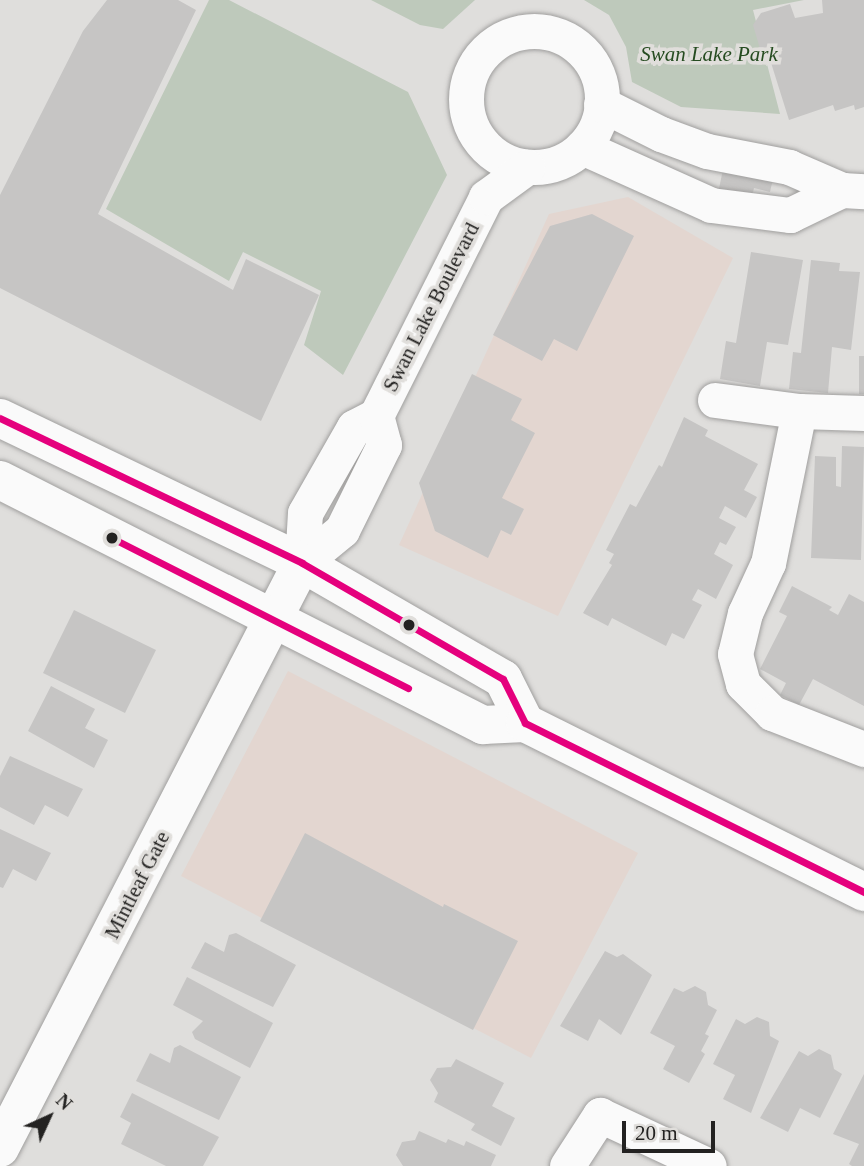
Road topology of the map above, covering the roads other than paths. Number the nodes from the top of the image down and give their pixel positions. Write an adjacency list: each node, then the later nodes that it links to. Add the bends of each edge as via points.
1 (601, 104): 2 (street, via 595,71 574,46 545,33 513,35 492,46 472,71 466,102); 3 (street, via 595,128); 5 (street, via 661,134 729,157 789,167)
2 (475, 134): 4 (street, via 499,158); 6 (street, Swan Lake Boulevard, via 484,159)
3 (582, 147): 4 (street, via 557,163); 5 (street, via 711,205 790,215)
4 (527, 167): 6 (street, Swan Lake Boulevard)
5 (853, 191)
6 (486, 197): 12 (street, Swan Lake Boulevard, via 376,416 384,445 342,530)
7 (715, 400): 8 (street)
8 (799, 411): 9 (street); 15 (street, via 768,563 745,613 735,654 743,684 772,713)
9 (864, 412)
10 (0, 418): 12 (main road)
11 (0, 480): 13 (main road)
12 (302, 563): 13 (main road, Mintleaf Gate); 14 (main road, via 503,679)
13 (274, 622): 14 (main road, via 483,725); 17 (main road, Mintleaf Gate)
14 (526, 723): 16 (main road)
15 (864, 749)
16 (864, 892)
17 (0, 1148)
18 (568, 1166): 19 (street, via 600,1115)
19 (709, 1166)

